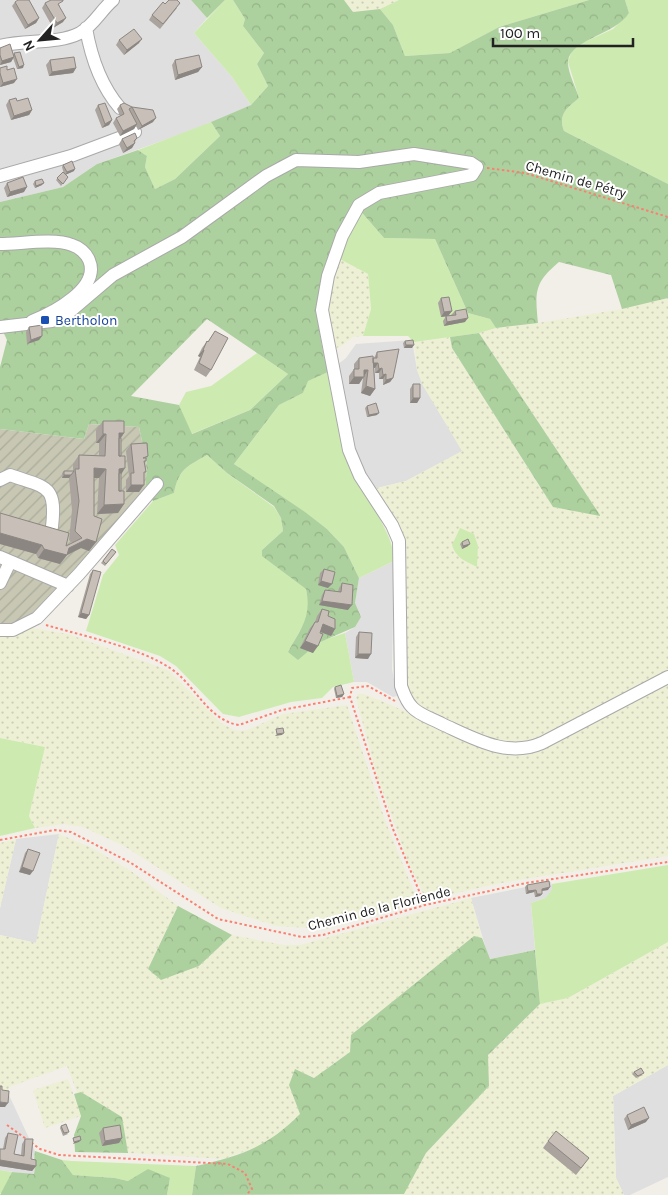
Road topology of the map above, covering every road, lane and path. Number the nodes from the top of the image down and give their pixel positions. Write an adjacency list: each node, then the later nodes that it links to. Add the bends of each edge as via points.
1 (113, 0): 2 (street)
2 (86, 28): 3 (street, via 59,40); 4 (street, via 104,85)
3 (0, 46)
4 (120, 108)
5 (135, 132): 7 (street, via 71,156)
6 (477, 167): 8 (path, Chemin de Pétry, via 525,173); 10 (street, via 456,160 414,154 358,162 296,160 266,176 190,232 113,276 66,315 52,321); 23 (street, via 472,175 379,192 359,205 342,236 328,276 322,310 349,450 360,476 399,541 401,686)
7 (0, 176)
8 (668, 217)
9 (0, 244): 10 (street, via 65,243 81,249 90,262 90,277 84,289 54,310)
10 (23, 324): 11 (street); 12 (street)
11 (0, 327)
12 (0, 334)
13 (0, 480): 15 (street, via 10,475 47,489 52,496)
14 (157, 484): 18 (street)
15 (52, 527)
16 (5, 560): 17 (street); 18 (street)
17 (0, 583)
18 (68, 586): 19 (street)
19 (32, 621): 20 (street, via 13,630); 22 (path, via 144,655 171,668 217,716 233,724 239,725 282,710)
20 (0, 630)
21 (668, 677): 23 (street, via 542,744 524,750 481,742 421,714)
22 (350, 697): 23 (path, via 352,688 368,686 403,705); 26 (path, via 393,829)
23 (409, 704)
24 (0, 840): 26 (path, Chemin de la Floriende, via 55,830 71,832 131,863 218,919 292,936 323,935)
25 (668, 862): 26 (path, Chemin de la Floriende, via 526,883)
26 (425, 905)
27 (7, 1125): 28 (path, via 40,1149 60,1155 228,1164 246,1173 252,1189)
28 (246, 1195)

